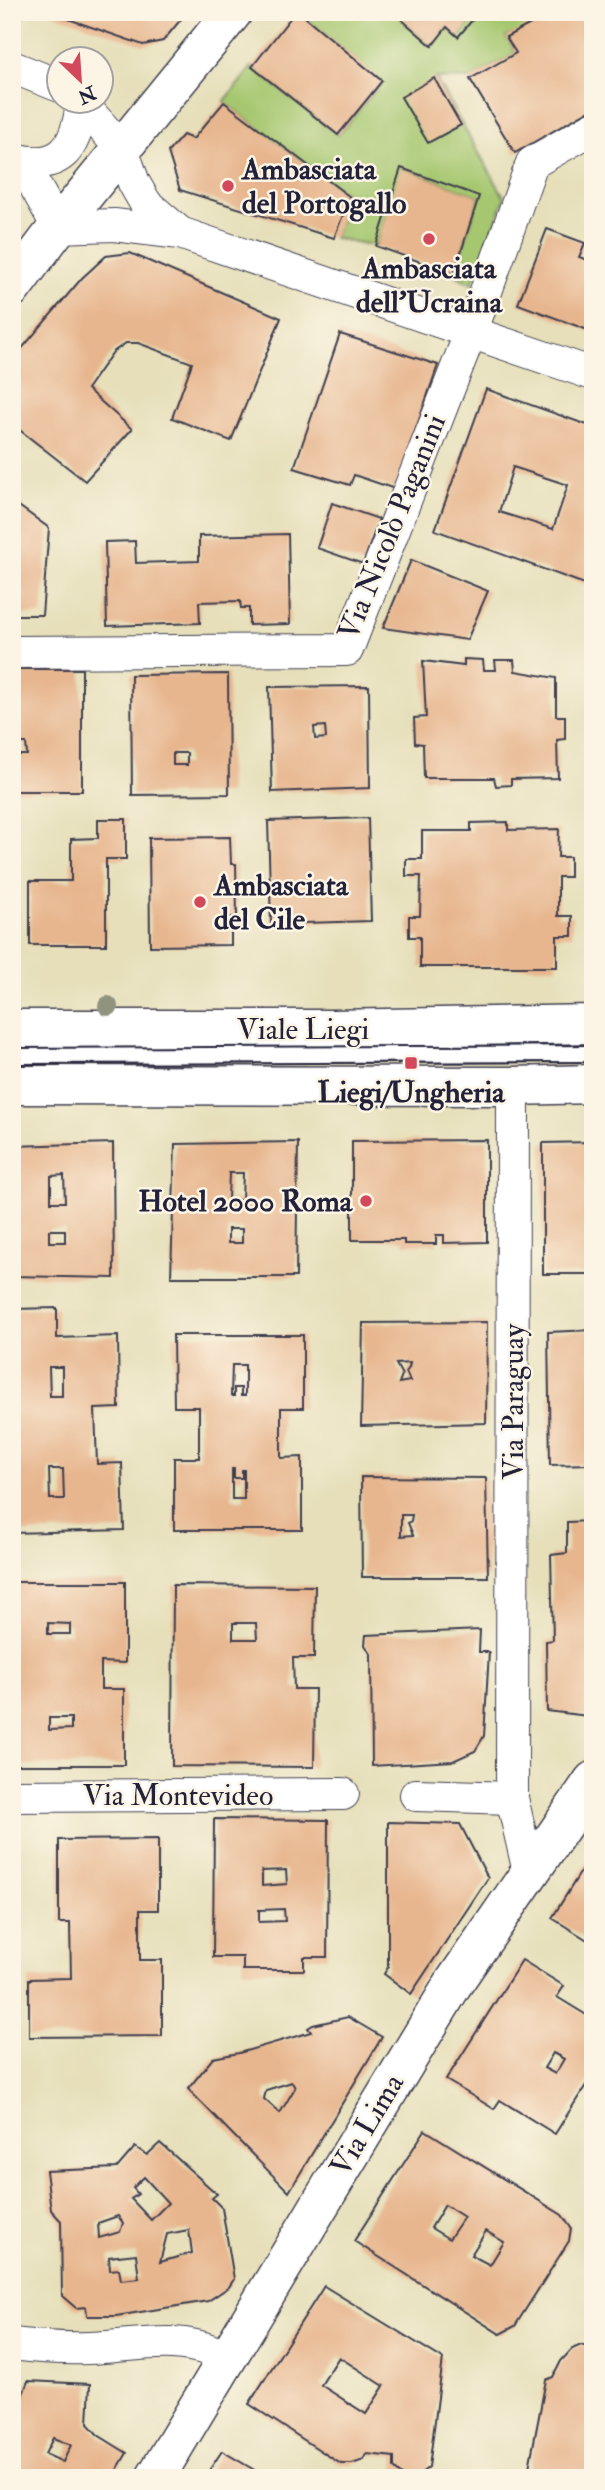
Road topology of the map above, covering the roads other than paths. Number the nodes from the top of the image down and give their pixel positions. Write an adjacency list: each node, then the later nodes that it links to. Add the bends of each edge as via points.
1 (233, 12): 7 (street)
2 (12, 67): 3 (street)
3 (46, 83)
4 (74, 116): 8 (street, via 75,138 61,156 44,163)
5 (92, 116): 7 (street)
6 (593, 128): 12 (street, via 532,163)
7 (122, 149): 9 (street); 10 (street, via 146,204)
8 (13, 159): 9 (street)
9 (58, 226): 10 (street, via 114,225); 11 (street)
10 (180, 233): 12 (street)
11 (12, 288)
12 (471, 332): 13 (street); 14 (street, Via Nicolò Paganini, via 347,650)
13 (593, 374)
14 (12, 652)
15 (593, 1024): 16 (street, Viale Liegi)
16 (12, 1029)
17 (593, 1054): 18 (lane, Viale Liegi)
18 (12, 1056)
19 (593, 1084): 21 (street, Viale Liegi)
20 (12, 1085): 21 (street, Viale Liegi)
21 (513, 1086): 26 (street, Via Paraguay)
22 (593, 1781): 27 (street, Via Lima)
23 (343, 1794): 24 (street, Via Montevideo)
24 (12, 1796)
25 (416, 1796): 26 (street)
26 (512, 1798): 27 (street, Via Paraguay)
27 (529, 1872): 29 (street, Via Lima, via 453,1984)
28 (12, 2344): 29 (street, via 89,2348 185,2343)
29 (226, 2358): 30 (street, Via Lima)
30 (155, 2478)

